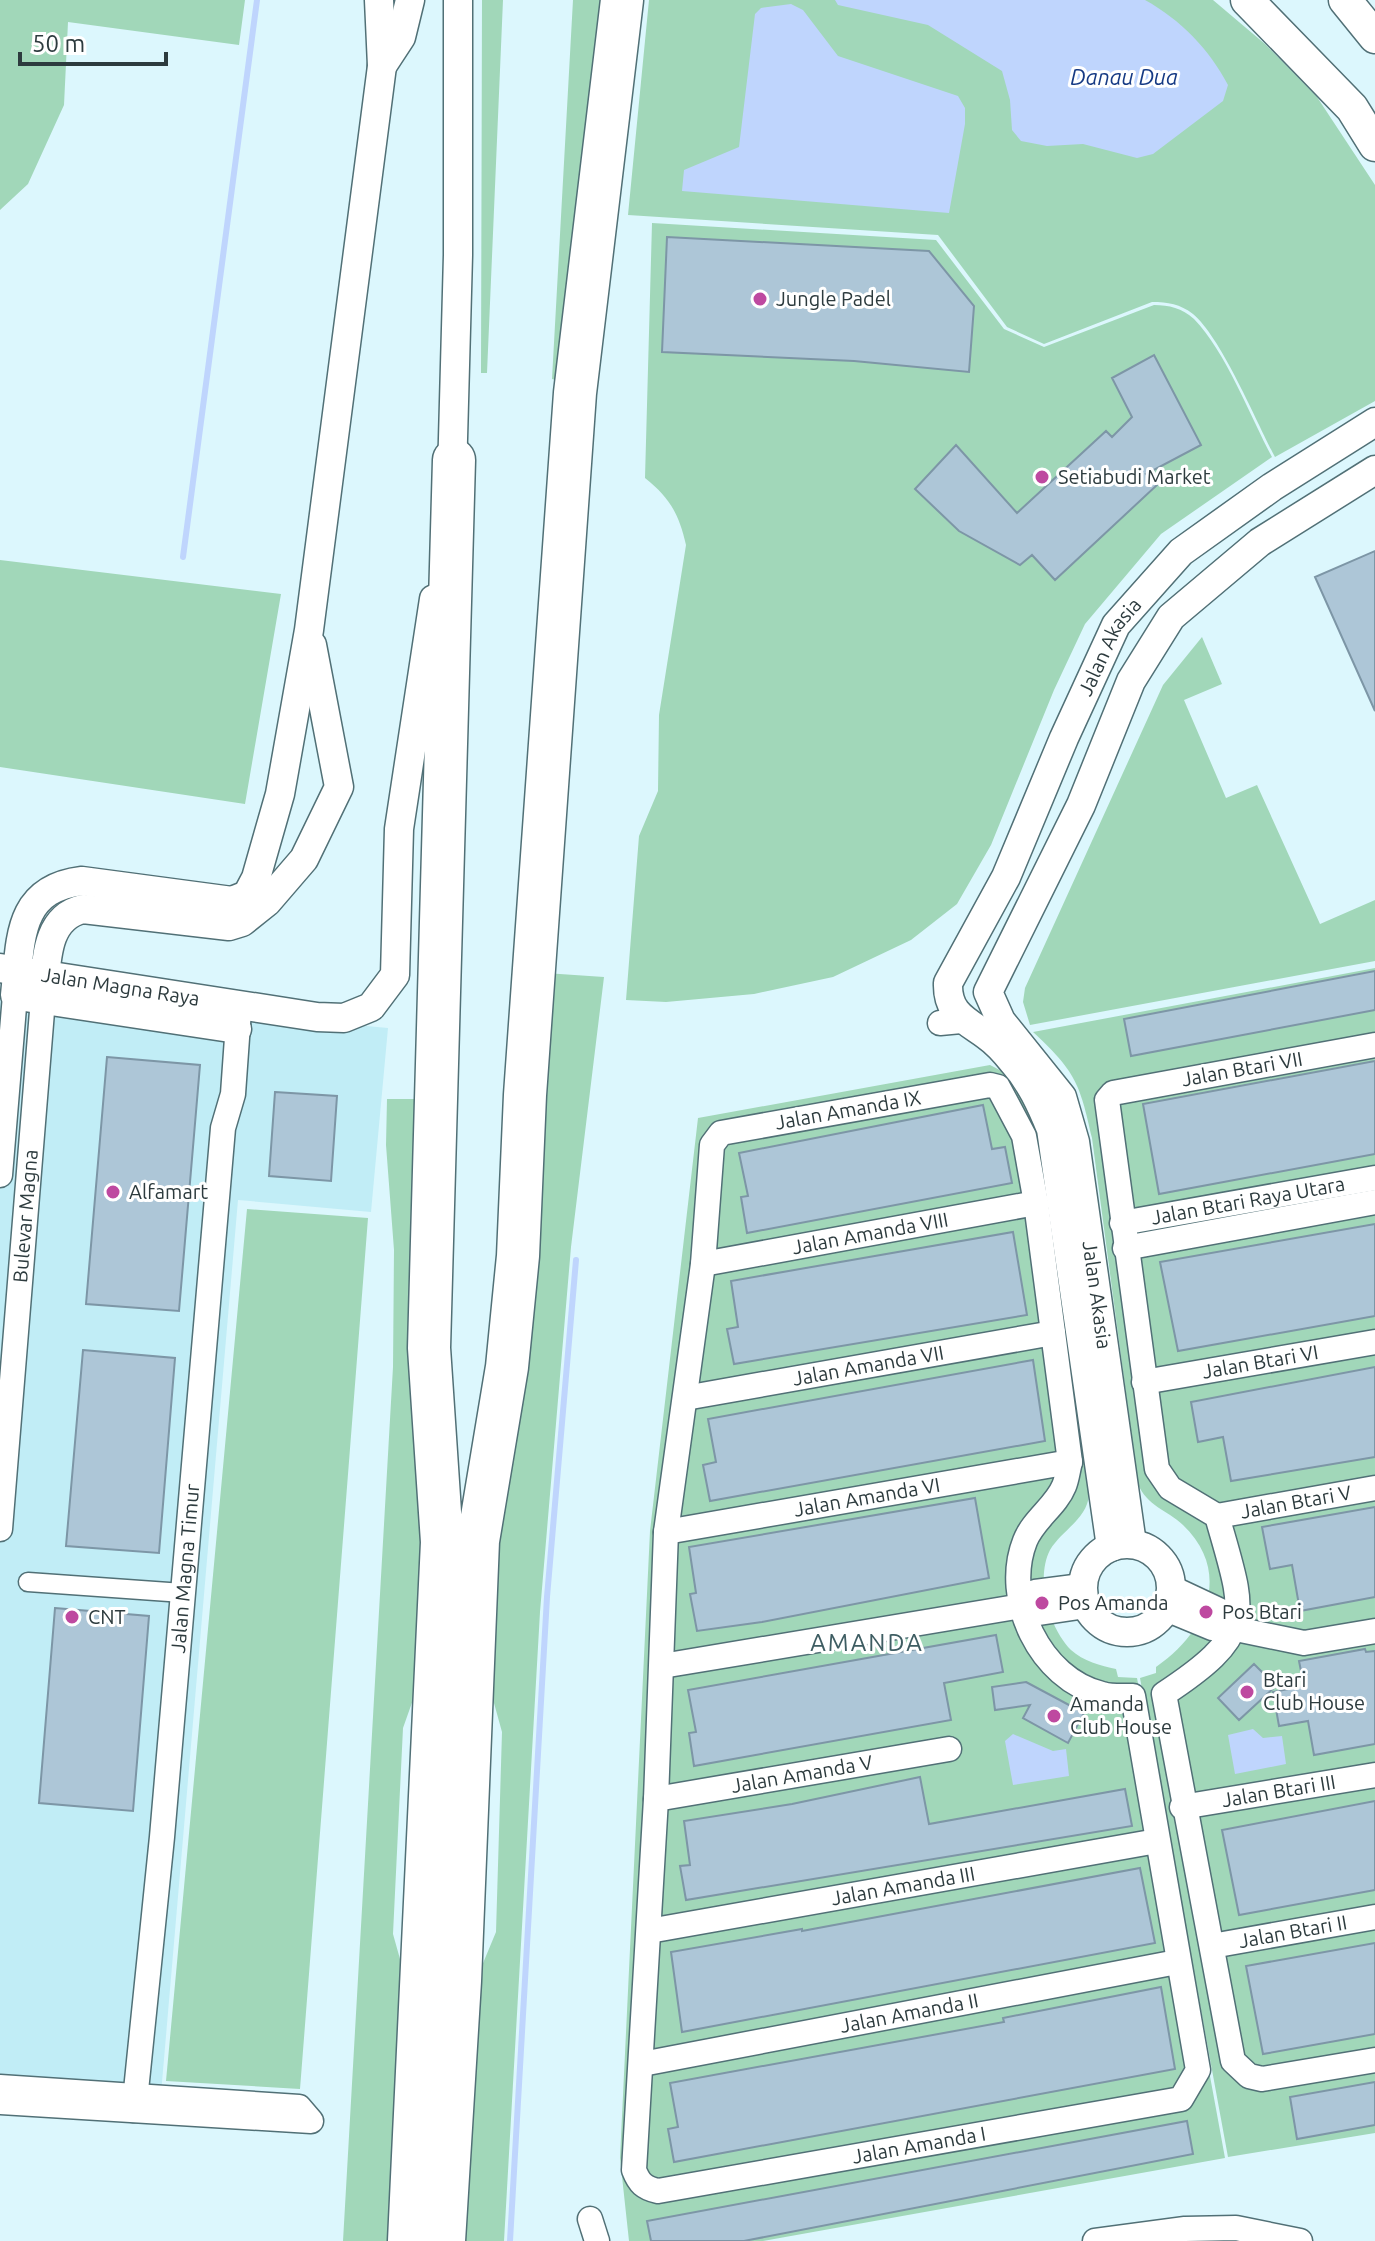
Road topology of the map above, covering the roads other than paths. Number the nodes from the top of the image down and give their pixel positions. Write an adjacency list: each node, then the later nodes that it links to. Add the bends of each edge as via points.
1 (379, 0): 8 (street)
2 (410, 0): 8 (street, via 401,37)
3 (458, 0): 11 (street, Jalan Magna Raya)
4 (622, 0): 36 (highway, via 575,393 507,1367)
5 (1247, 0): 9 (main road, via 1352,108)
6 (1345, 0): 7 (main road)
7 (1375, 37)
8 (382, 66): 13 (street)
9 (1375, 145)
10 (1375, 422): 14 (street, Jalan Akasia, via 1181,552 1116,625 1006,877)
11 (454, 460): 17 (street, Jalan Magna Raya, via 399,829 395,975 371,1007 344,1018); 36 (highway, via 429,1348)
12 (1375, 470): 16 (street, Jalan Akasia, via 1260,542 1171,617 1131,681 1081,805)
13 (309, 630): 15 (street, via 280,794 247,895 232,901 82,881 63,883 31,905 24,924); 15 (street, via 339,787 304,859 261,908 229,926 73,911 64,916)
14 (946, 981): 16 (street, Jalan Akasia); 18 (street, Jalan Akasia, via 951,1022)
15 (20, 984): 17 (street, Jalan Magna Raya); 20 (street, Bulevar Magna); 34 (street, Bulevar Magna)
16 (988, 992): 18 (street, Jalan Akasia)
17 (238, 1018): 39 (street, Jalan Magna Timur, via 233,1094 223,1128)
18 (994, 1028): 37 (street, Jalan Akasia, via 1062,1097 1075,1142)
19 (1375, 1045): 24 (street, Jalan Btari VII, via 1109,1095)
20 (0, 1175)
21 (1375, 1178): 24 (street, Jalan Btari Raya Utara)
22 (1375, 1202): 25 (street, Jalan Btari Raya Utara)
23 (1036, 1203): 26 (street, Jalan Amanda VIII); 26 (street, Jalan Amanda IX, via 1024,1136 998,1087 990,1085 721,1133 712,1145); 27 (street)
24 (1122, 1223): 25 (street)
25 (1125, 1248): 29 (street)
26 (703, 1264): 30 (street)
27 (1053, 1333): 30 (street, Jalan Amanda VII); 31 (street)
28 (1375, 1342): 29 (street, Jalan Btari VI)
29 (1144, 1382): 33 (street, via 1157,1469 1170,1488)
30 (685, 1398): 35 (street)
31 (1070, 1462): 35 (street, Jalan Amanda VI); 42 (street, via 1064,1488 1025,1541 1019,1578)
32 (1375, 1488): 33 (street, Jalan Btari V)
33 (1217, 1516): 43 (street, via 1240,1596)
34 (0, 1529)
35 (666, 1532): 45 (street)
36 (460, 1542): 60 (highway); 61 (highway, via 460,1965)
37 (1121, 1545): 40 (street, via 1094,1558); 41 (street, via 1160,1559)
38 (28, 1582): 39 (street)
39 (183, 1593): 59 (street, Jalan Magna Timur)
40 (1084, 1596): 41 (street, via 1092,1616 1109,1629 1131,1633 1152,1625); 42 (street, via 1039,1613)
41 (1169, 1599): 43 (street, via 1212,1628)
42 (1022, 1606): 45 (street); 50 (street, via 1041,1653 1064,1674 1100,1694 1133,1696)
43 (1236, 1629): 44 (street, via 1304,1643); 49 (street, via 1215,1656 1164,1694)
44 (1375, 1631)
45 (662, 1666): 48 (street)
46 (949, 1749): 48 (street, Jalan Amanda V)
47 (1375, 1775): 49 (street, Jalan Btari III)
48 (656, 1799): 52 (street)
49 (1182, 1807): 53 (street)
50 (1157, 1841): 52 (street, Jalan Amanda III); 54 (street)
51 (1375, 1917): 53 (street, Jalan Btari II)
52 (649, 1931): 56 (street)
53 (1212, 1946): 55 (street, via 1233,2061 1249,2076 1262,2079)
54 (1177, 1962): 56 (street, Jalan Amanda II); 56 (street, Jalan Amanda I, via 1198,2070 1181,2099 658,2191 639,2182 634,2170)
55 (1375, 2060)
56 (642, 2064)
57 (0, 2087): 59 (street)
58 (0, 2102): 59 (street)
59 (134, 2102): 59 (street, via 299,2107 311,2121)
60 (409, 2241)
61 (444, 2241)
62 (1095, 2241): 63 (street, via 1236,2228)
63 (1300, 2241)

